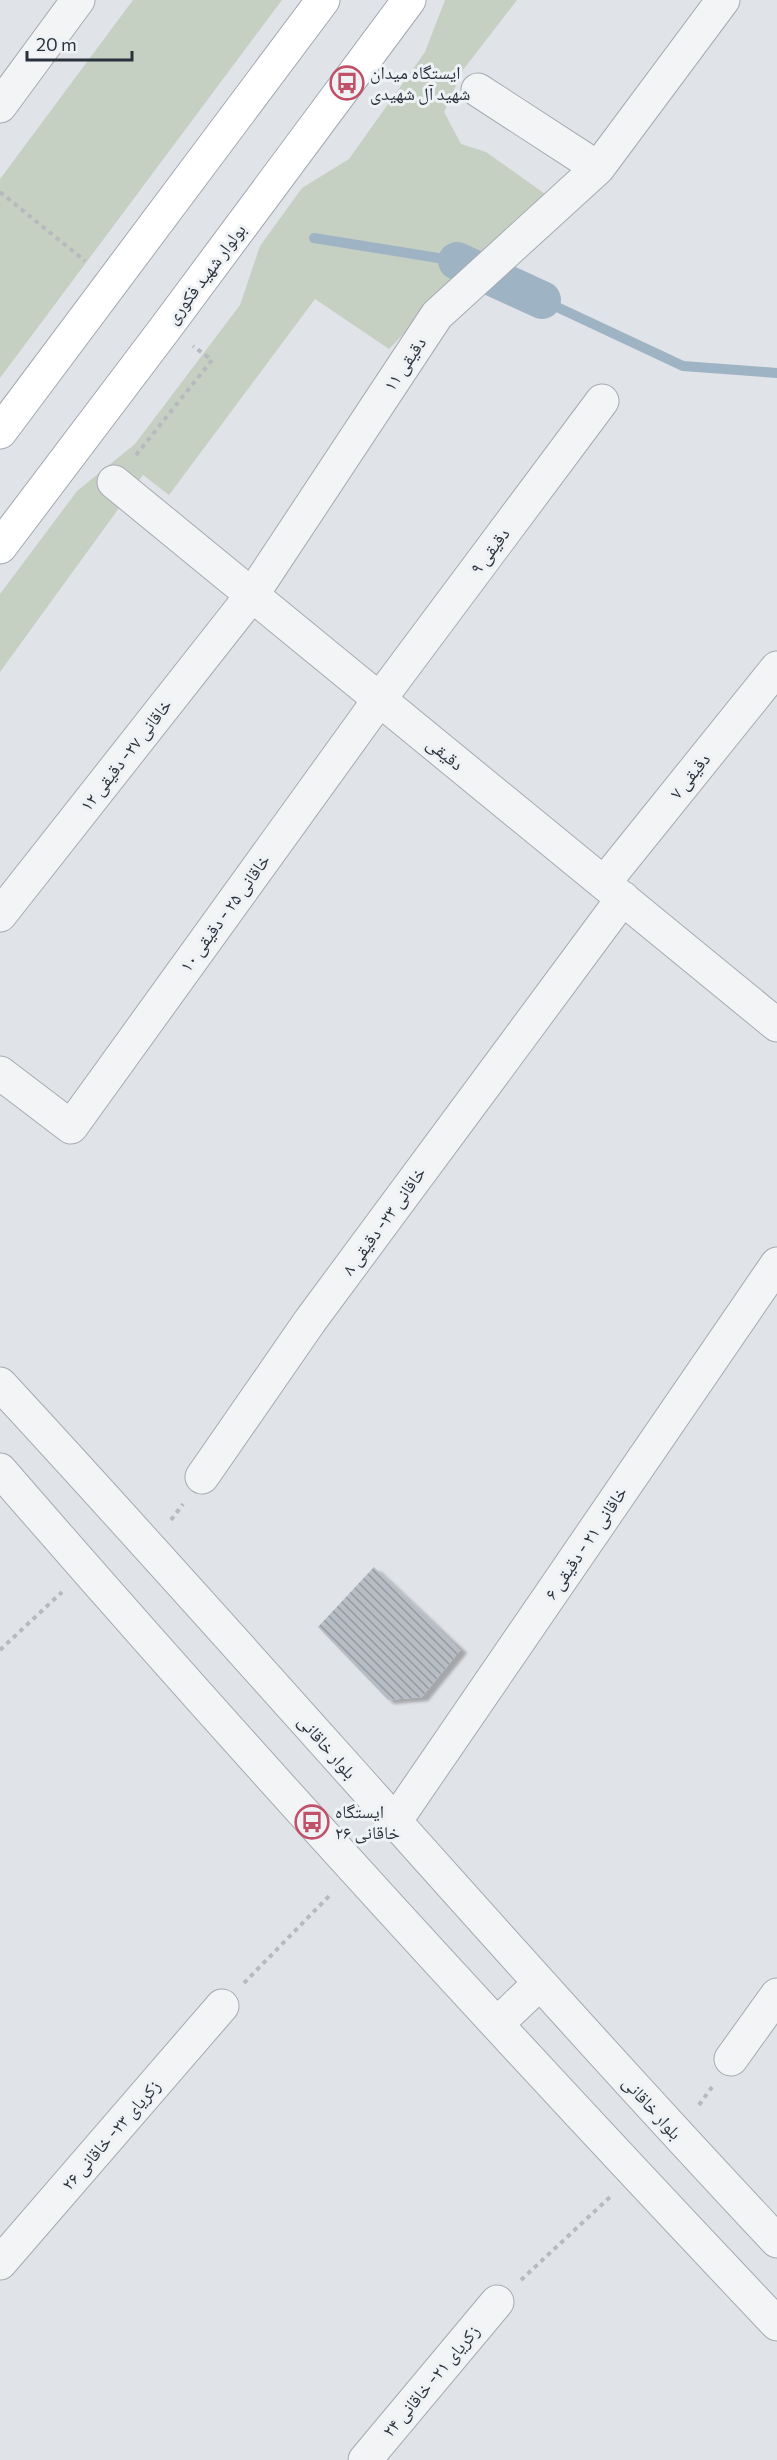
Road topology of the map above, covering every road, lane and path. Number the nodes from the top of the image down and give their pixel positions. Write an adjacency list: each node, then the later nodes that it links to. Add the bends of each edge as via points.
1 (78, 0): 6 (street)
2 (323, 0): 9 (main road)
3 (409, 0): 11 (main road, بولوار شهید فکوری)
4 (723, 0): 7 (street, دقیقی ۱۱)
5 (478, 90): 7 (street)
6 (4, 93)
7 (598, 168): 12 (street, دقیقی ۱۱, via 437,315)
8 (602, 401): 14 (street, دقیقی ۹)
9 (0, 432)
10 (114, 483): 12 (street, دقیقی)
11 (0, 547)
12 (252, 595): 14 (street, دقیقی); 16 (street, خاقانی ۲۷- دقیقی ۱۲)
13 (777, 668): 15 (street, دقیقی ۷)
14 (379, 700): 15 (street, دقیقی); 18 (street, خاقانی ۲۵ - دقیقی ۱۰, via 71,1127)
15 (613, 891): 17 (street, دقیقی); 22 (street, خاقانی ۲۳- دقیقی ۸)
16 (0, 915)
17 (777, 1024)
18 (0, 1073)
19 (777, 1264): 26 (street, خاقانی ۲۱ - دقیقی ۶)
20 (0, 1384): 23 (street, بلوار خاقانی)
21 (0, 1470): 24 (street)
22 (202, 1477): 23 (path)
23 (152, 1548): 26 (street, بلوار خاقانی)
24 (86, 1569): 25 (path); 27 (street)
25 (0, 1650)
26 (394, 1823): 28 (street, بلوار خاقانی)
27 (354, 1870): 30 (path); 31 (street)
28 (540, 1983): 31 (street); 33 (street, بلوار خاقانی)
29 (777, 1995): 32 (street)
30 (222, 2006): 36 (street, زکریای ۲۳- خاقانی ۲۶)
31 (497, 2024): 34 (street)
32 (731, 2060): 33 (path)
33 (677, 2135): 35 (street, بلوار خاقانی)
34 (635, 2174): 37 (path); 38 (street)
35 (777, 2241)
36 (0, 2263)
37 (497, 2302): 39 (street, زکریای ۲۱- خاقانی ۲۴)
38 (777, 2324)
39 (365, 2460)

